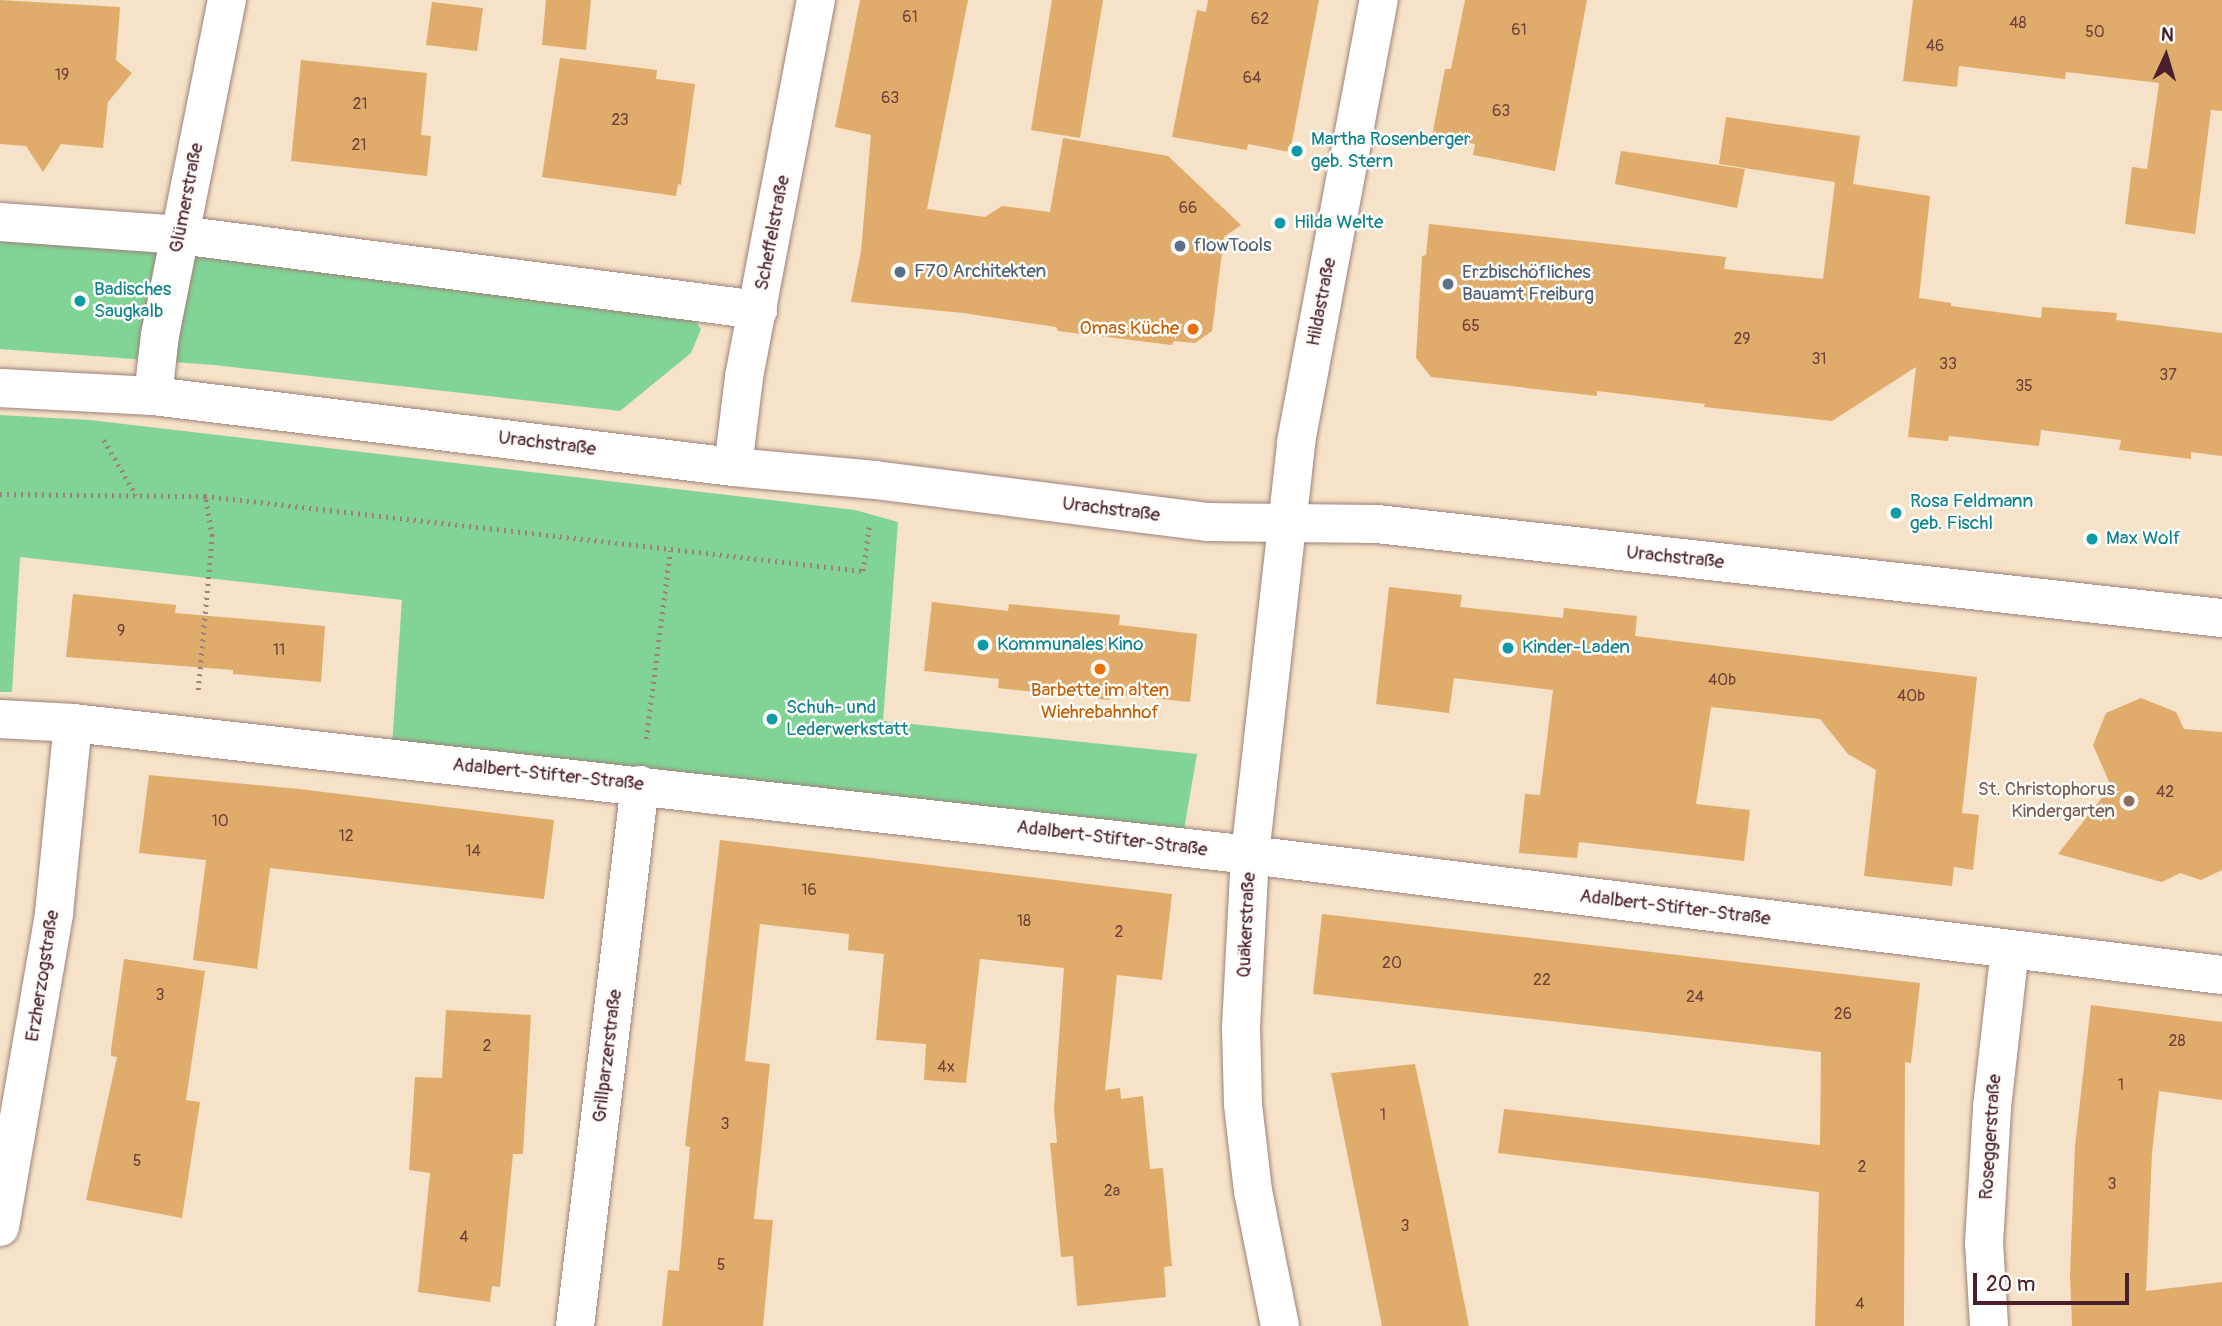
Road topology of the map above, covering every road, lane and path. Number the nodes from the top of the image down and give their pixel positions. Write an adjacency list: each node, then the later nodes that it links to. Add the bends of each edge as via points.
1 (227, 0): 5 (street, Glümerstraße)
2 (816, 0): 6 (street, Scheffelstraße)
3 (1379, 0): 15 (street, Hildastraße, via 1296,442)
4 (0, 222): 5 (street)
5 (180, 234): 6 (street); 9 (street, Glümerstraße)
6 (758, 310): 10 (street, Scheffelstraße)
7 (0, 388): 8 (street, Urachstraße)
8 (96, 393): 9 (street, Urachstraße); 13 (path, via 94,422)
9 (153, 396): 10 (street, Urachstraße)
10 (733, 467): 11 (street, Urachstraße)
11 (875, 480): 15 (street, Urachstraße, via 1208,522); 16 (path, via 863,571)
12 (0, 494): 13 (path)
13 (136, 495): 14 (path)
14 (205, 496): 16 (path); 20 (path, via 212,536)
15 (1288, 523): 17 (street, Urachstraße, via 1377,524); 22 (street, Quäkerstraße)
16 (670, 551): 21 (path)
17 (2222, 618)
18 (0, 719): 19 (street, Adalbert-Stifter-Straße)
19 (73, 723): 20 (street, Adalbert-Stifter-Straße); 25 (street, Erzherzogstraße, via 54,913)
20 (194, 737): 21 (street, Adalbert-Stifter-Straße)
21 (640, 785): 22 (street, Adalbert-Stifter-Straße); 26 (street, Grillparzerstraße)
22 (1250, 855): 23 (street, Adalbert-Stifter-Straße); 27 (street, Quäkerstraße, via 1241,1027 1243,1104 1253,1191)
23 (2010, 950): 24 (street, Adalbert-Stifter-Straße); 28 (street, Roseggerstraße, via 1990,1135 1984,1243)
24 (2222, 975)
25 (0, 1227)
26 (575, 1326)
27 (1280, 1326)
28 (1989, 1326)

